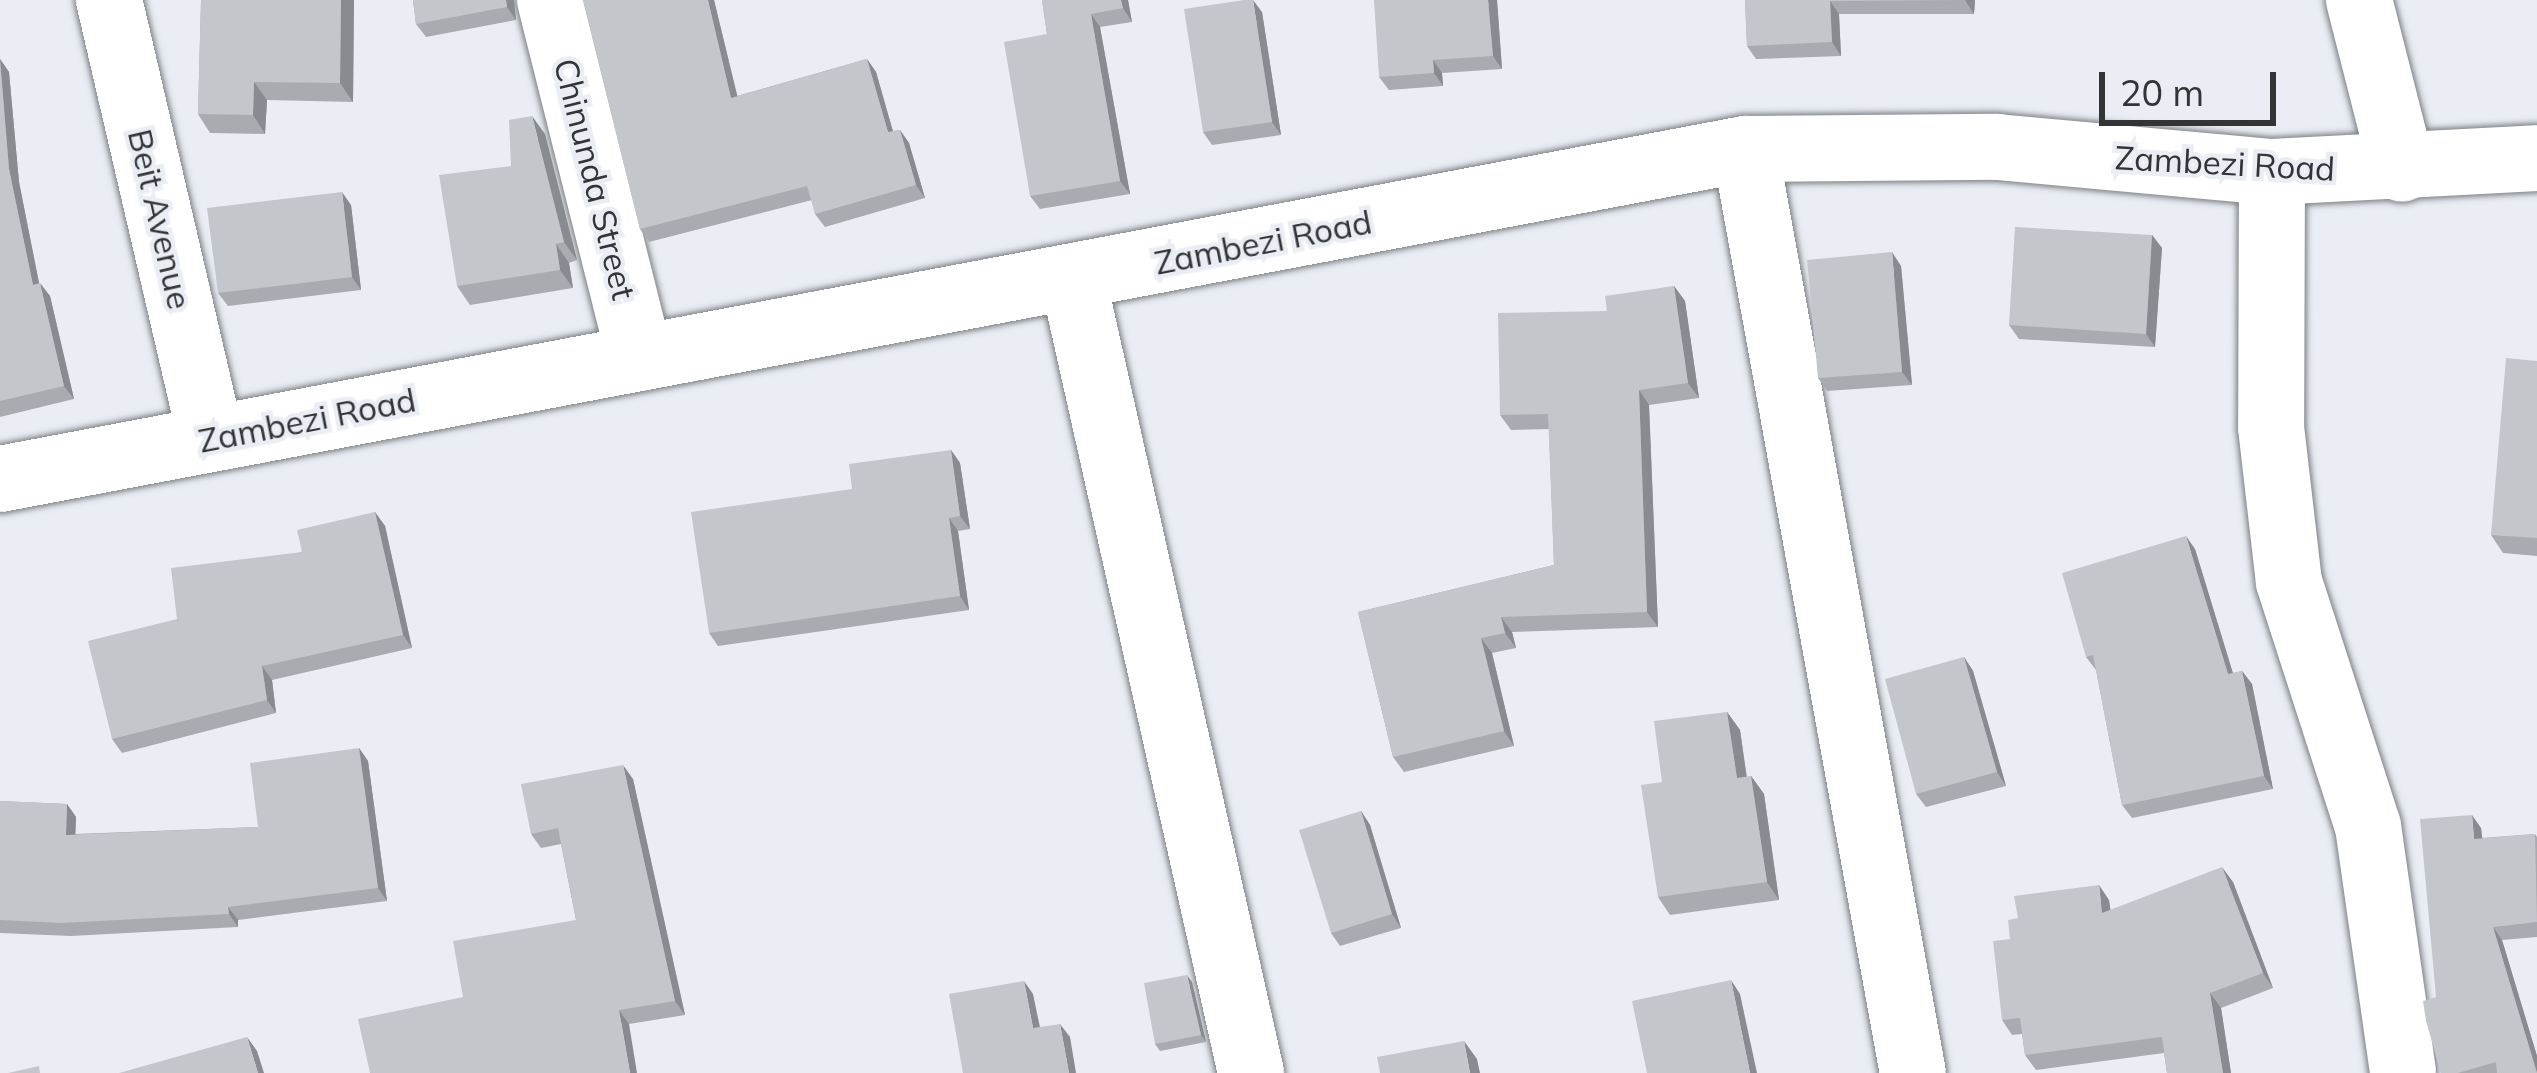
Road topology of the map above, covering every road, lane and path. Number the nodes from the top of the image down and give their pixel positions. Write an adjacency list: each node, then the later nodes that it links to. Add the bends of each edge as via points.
1 (109, 0): 10 (street, Beit Avenue)
2 (550, 0): 9 (street, Chinunda Street)
3 (2359, 0): 6 (street)
4 (1745, 148): 7 (street, Zambezi Road, via 1997,147); 8 (street, Zambezi Road); 13 (street)
5 (2537, 158): 6 (street, Zambezi Road)
6 (2402, 169): 7 (street, Zambezi Road)
7 (2272, 172): 14 (street, via 2271,427 2289,582 2368,826)
8 (1073, 279): 9 (street, Zambezi Road); 12 (street)
9 (640, 358): 10 (street, Zambezi Road)
10 (211, 437): 11 (street, Zambezi Road)
11 (0, 479)
12 (1251, 1073)
13 (1913, 1073)
14 (2403, 1073)

